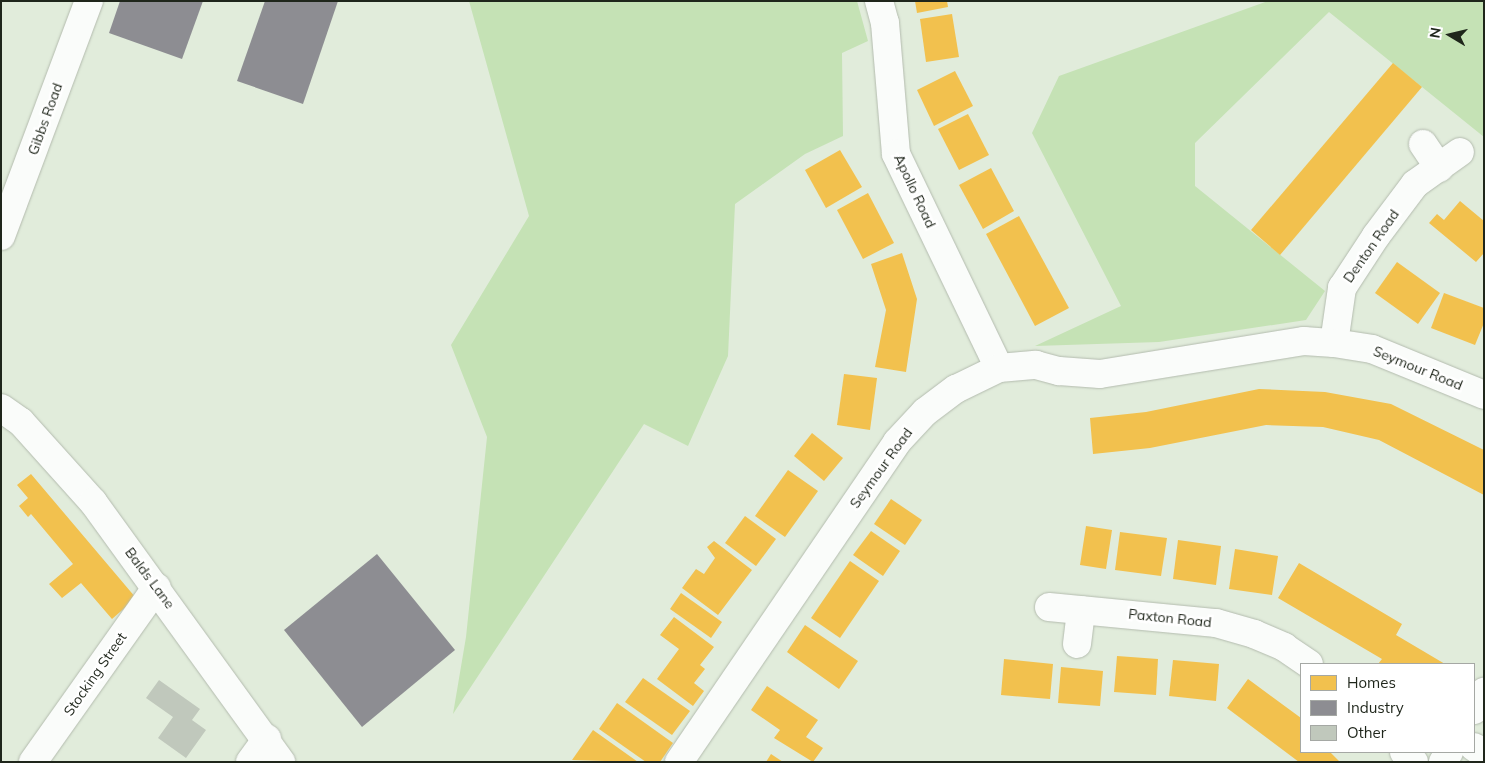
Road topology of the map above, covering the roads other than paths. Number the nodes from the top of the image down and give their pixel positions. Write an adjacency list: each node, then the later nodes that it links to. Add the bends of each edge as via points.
1 (88, 1): 4 (street, Gibbs Road)
2 (879, 1): 6 (street, Apollo Road, via 884,23 896,154)
3 (1423, 144): 5 (street, Denton Road, via 1450,160 1415,184 1342,288)
4 (1, 236)
5 (1334, 342): 6 (street, Seymour Road, via 1304,341 1100,374 1036,365); 7 (street, Seymour Road, via 1372,348)
6 (999, 368): 21 (street, Seymour Road, via 948,395 925,412 898,442)
7 (1484, 395)
8 (1, 408): 9 (street, Balds Lane, via 21,422 93,502)
9 (157, 587): 16 (street, Balds Lane); 18 (street, Stocking Street)
10 (1049, 607): 11 (street, Paxton Road)
11 (1081, 610): 12 (street); 13 (street, Paxton Road, via 1216,623 1284,647)
12 (1077, 644)
13 (1308, 663)
14 (1484, 692): 15 (street)
15 (1475, 708)
16 (267, 739): 19 (street); 20 (street, Balds Lane)
17 (1405, 753): 22 (street)
18 (34, 762)
19 (250, 762)
20 (282, 762)
21 (679, 762)
22 (1414, 762)

